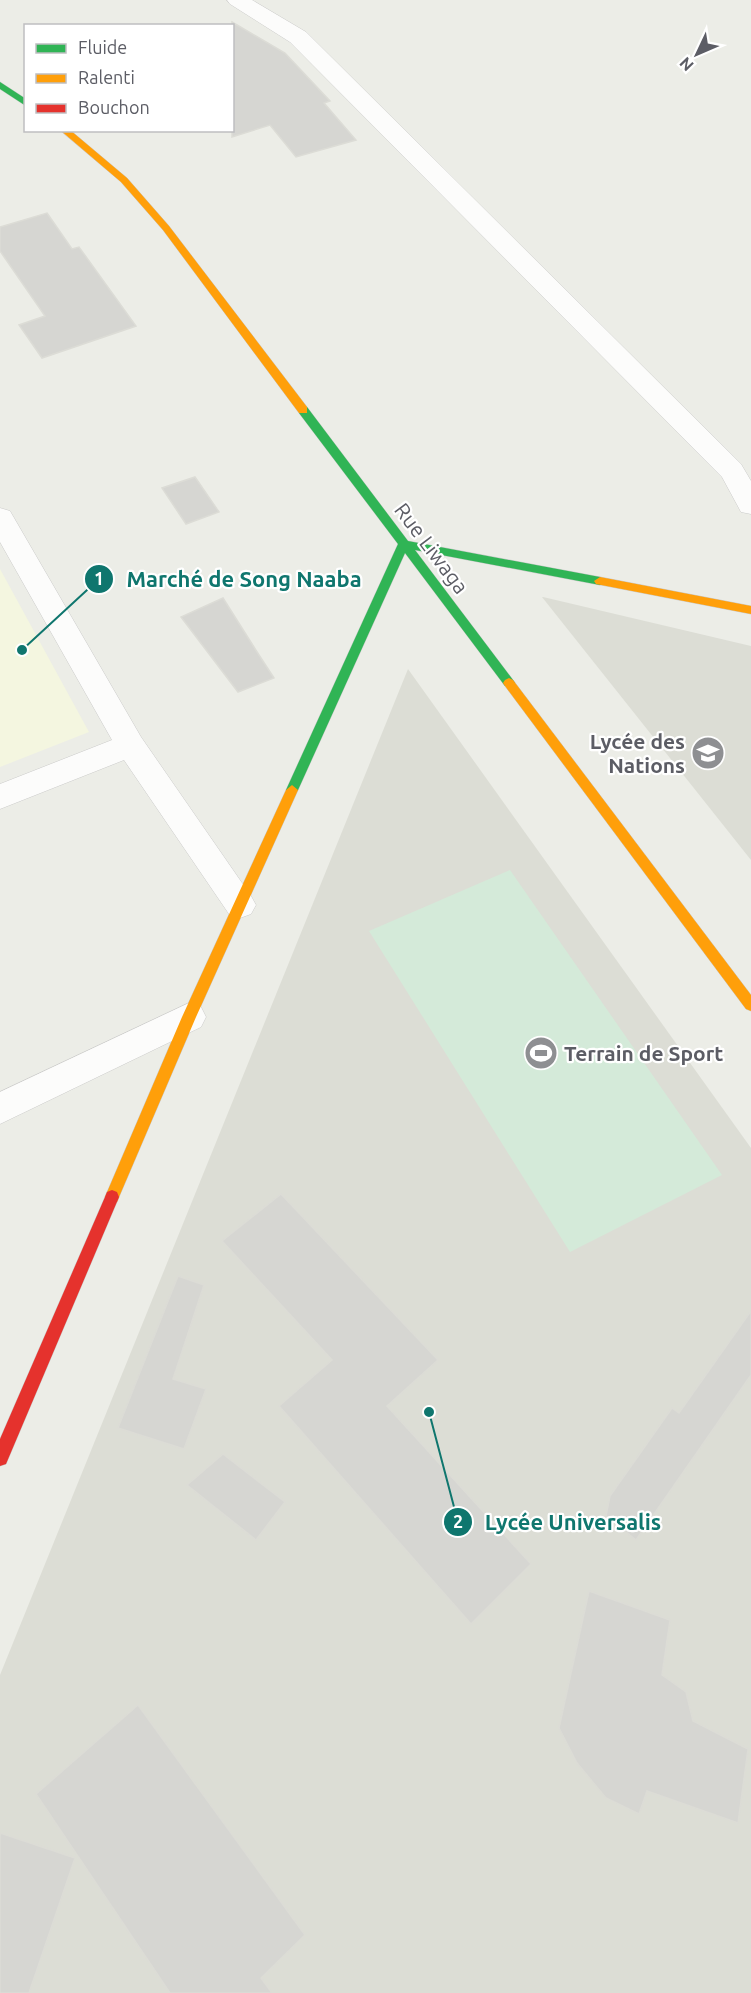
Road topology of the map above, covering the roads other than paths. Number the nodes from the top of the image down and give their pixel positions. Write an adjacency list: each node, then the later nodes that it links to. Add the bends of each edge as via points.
1 (237, 0): 5 (street, via 298,37)
2 (0, 86): 3 (main road)
3 (24, 102)
4 (66, 132): 8 (main road, Rue Liwaga, via 124,180 166,228)
5 (741, 467): 6 (street)
6 (751, 505)
7 (0, 518): 10 (street)
8 (403, 544): 9 (main road); 12 (main road); 13 (main road, Rue Liwaga)
9 (751, 610)
10 (130, 745): 11 (street); 12 (street)
11 (0, 797)
12 (240, 905): 14 (main road)
13 (751, 1005)
14 (189, 1017): 15 (street); 16 (main road)
15 (0, 1109)
16 (0, 1458)

